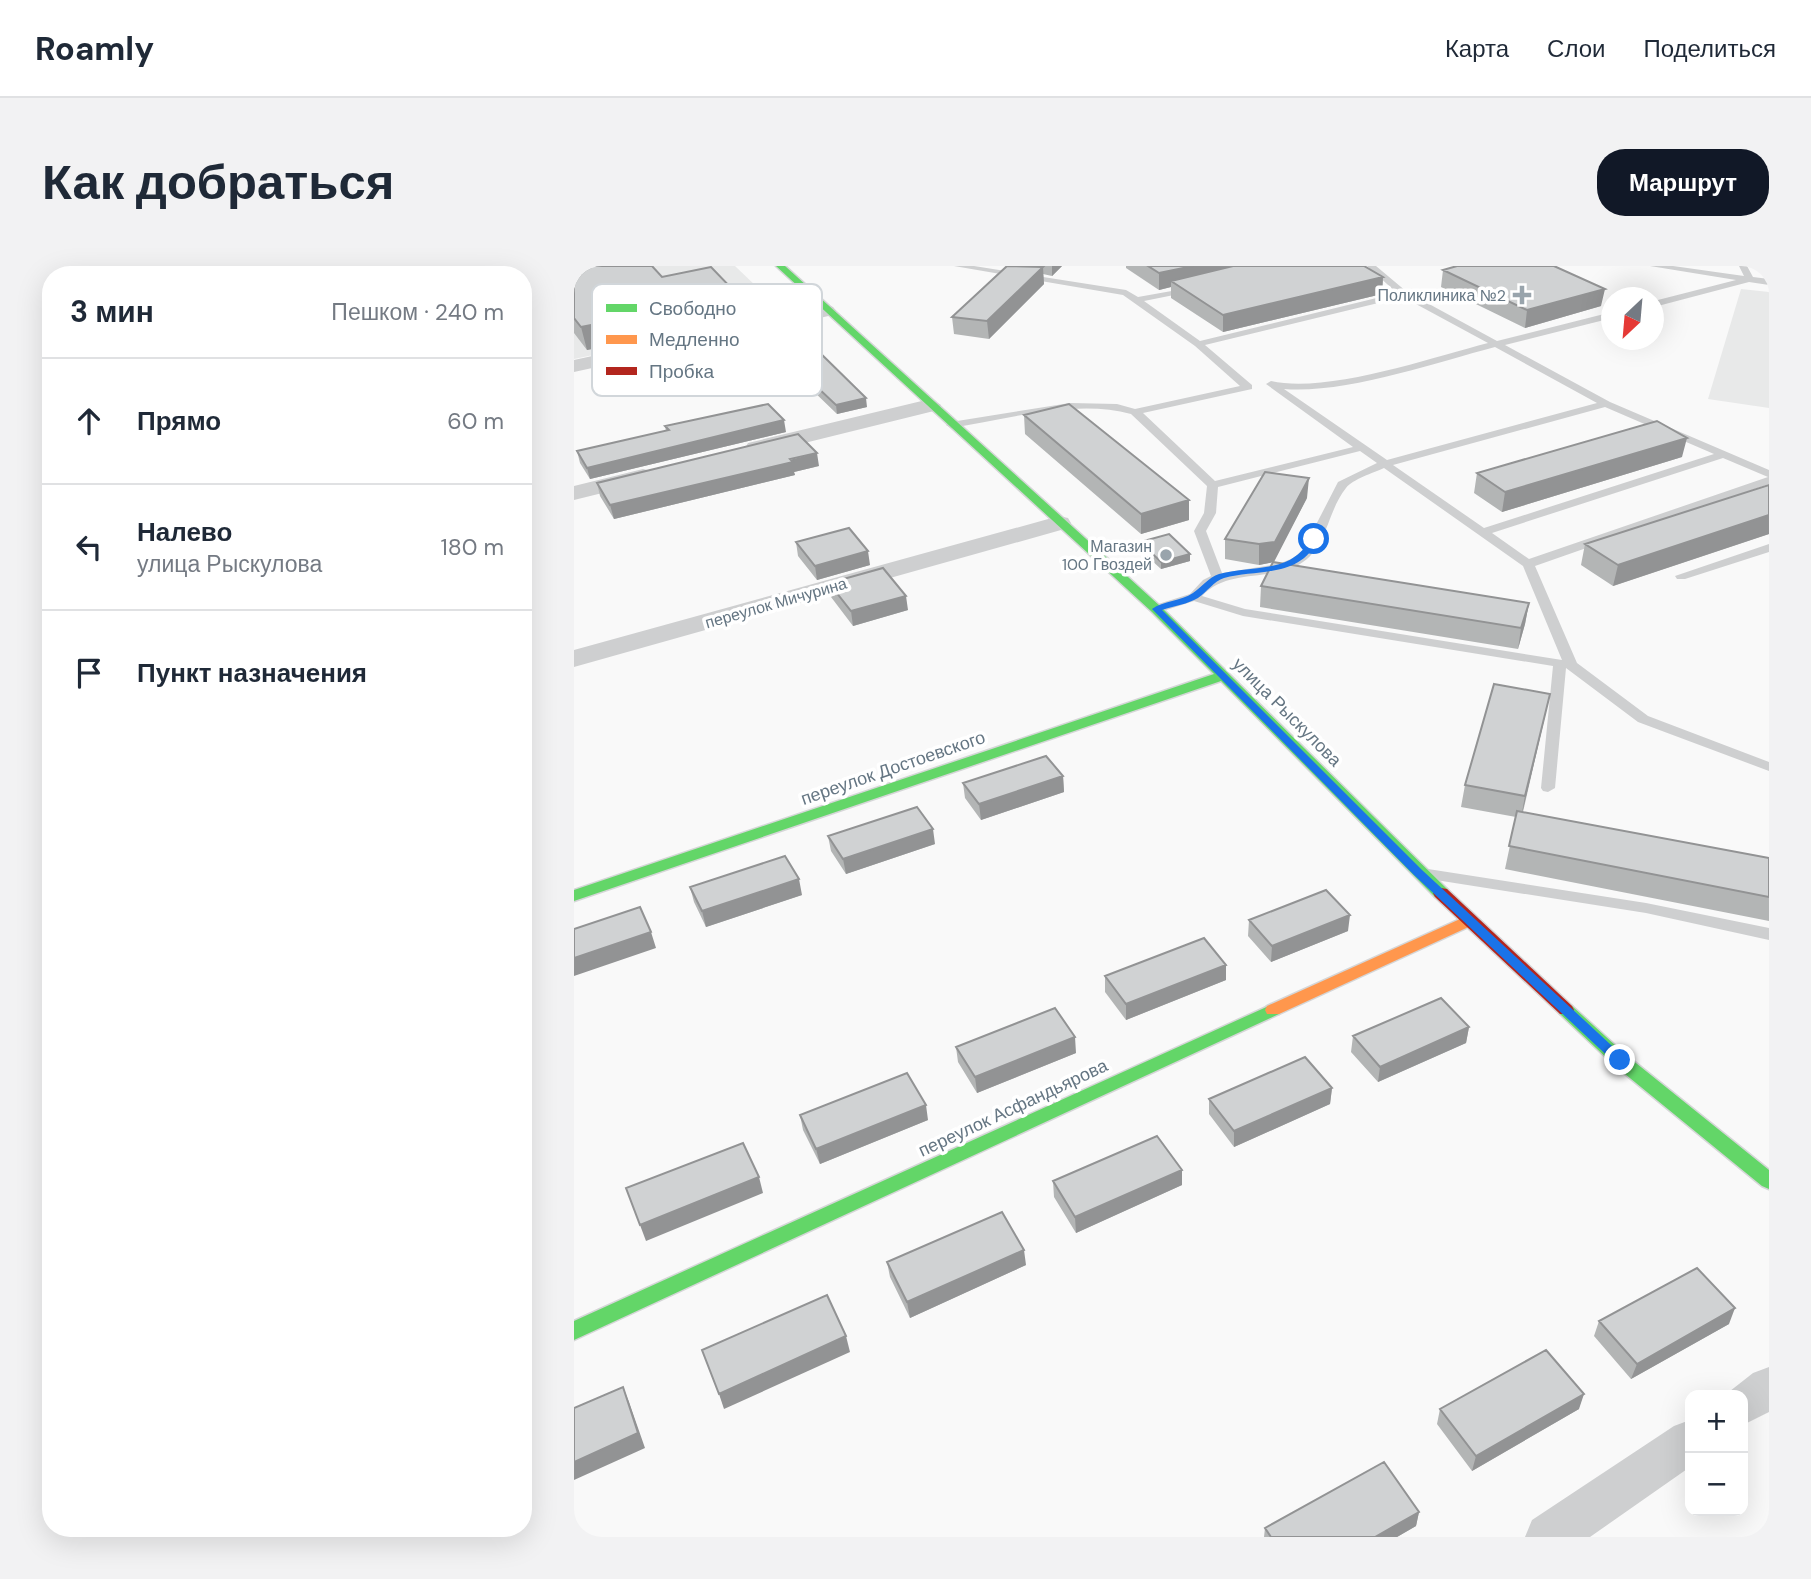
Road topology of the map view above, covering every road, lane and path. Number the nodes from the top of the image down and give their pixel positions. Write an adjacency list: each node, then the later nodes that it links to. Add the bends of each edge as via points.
1 (780, 266): 8 (street, улица Рыскулова)
2 (958, 266): 11 (lane, via 1110,288)
3 (1371, 266): 10 (lane)
4 (1654, 266): 6 (lane)
5 (1742, 266): 6 (lane)
6 (1750, 279): 7 (lane); 12 (lane)
7 (1769, 282)
8 (798, 284)
9 (1204, 286): 11 (lane)
10 (1404, 294): 17 (lane); 18 (lane)
11 (1139, 300): 17 (lane)
12 (1664, 301)
13 (822, 308): 14 (street, улица Рыскулова)
14 (825, 311): 15 (street); 24 (street, улица Рыскулова)
15 (822, 312)
16 (1601, 318): 18 (lane)
17 (1198, 344): 22 (lane)
18 (1498, 345): 21 (lane, via 1309,388); 23 (lane)
19 (592, 362): 20 (street)
20 (574, 366)
21 (1271, 384): 22 (lane); 27 (lane)
22 (1248, 387): 25 (lane)
23 (1606, 404): 29 (lane); 30 (lane)
24 (930, 405): 26 (street, улица Рыскулова); 28 (street)
25 (1135, 412): 26 (lane, via 1098,405 1070,406); 34 (lane)
26 (951, 425): 36 (street, улица Рыскулова)
27 (1361, 448): 30 (lane); 34 (lane)
28 (732, 454)
29 (1723, 455): 32 (lane); 37 (lane)
30 (1384, 464): 37 (lane); 41 (lane, via 1342,484 1308,552 1297,561)
31 (666, 471): 35 (street)
32 (1769, 474)
33 (1769, 480): 39 (lane)
34 (1213, 485): 41 (lane, via 1210,513 1200,531)
35 (574, 493)
36 (1059, 523): 43 (street, улица Рыскулова); 44 (street, переулок Мичурина)
37 (1481, 533): 39 (lane)
38 (1769, 548): 40 (lane)
39 (1528, 564): 45 (lane)
40 (1681, 576)
41 (1218, 577): 42 (lane)
42 (1194, 597): 43 (lane); 45 (lane, via 1223,608)
43 (1156, 609): 46 (street, улица Рыскулова)
44 (574, 659)
45 (1565, 665): 47 (lane, via 1643,719); 48 (lane)
46 (1225, 675): 49 (street, улица Рыскулова); 50 (street, переулок Достоевского)
47 (1769, 767)
48 (1548, 788)
49 (1418, 873): 51 (street, улица Рыскулова); 52 (lane, via 1646,908)
50 (574, 896)
51 (1469, 920): 53 (street, улица Рыскулова, via 1620,1060); 54 (street, переулок Асфандьярова)
52 (1769, 934)
53 (1769, 1181)
54 (574, 1331)
55 (1769, 1387): 56 (street)
56 (1748, 1402)
57 (1685, 1444): 58 (street)
58 (1549, 1537)

